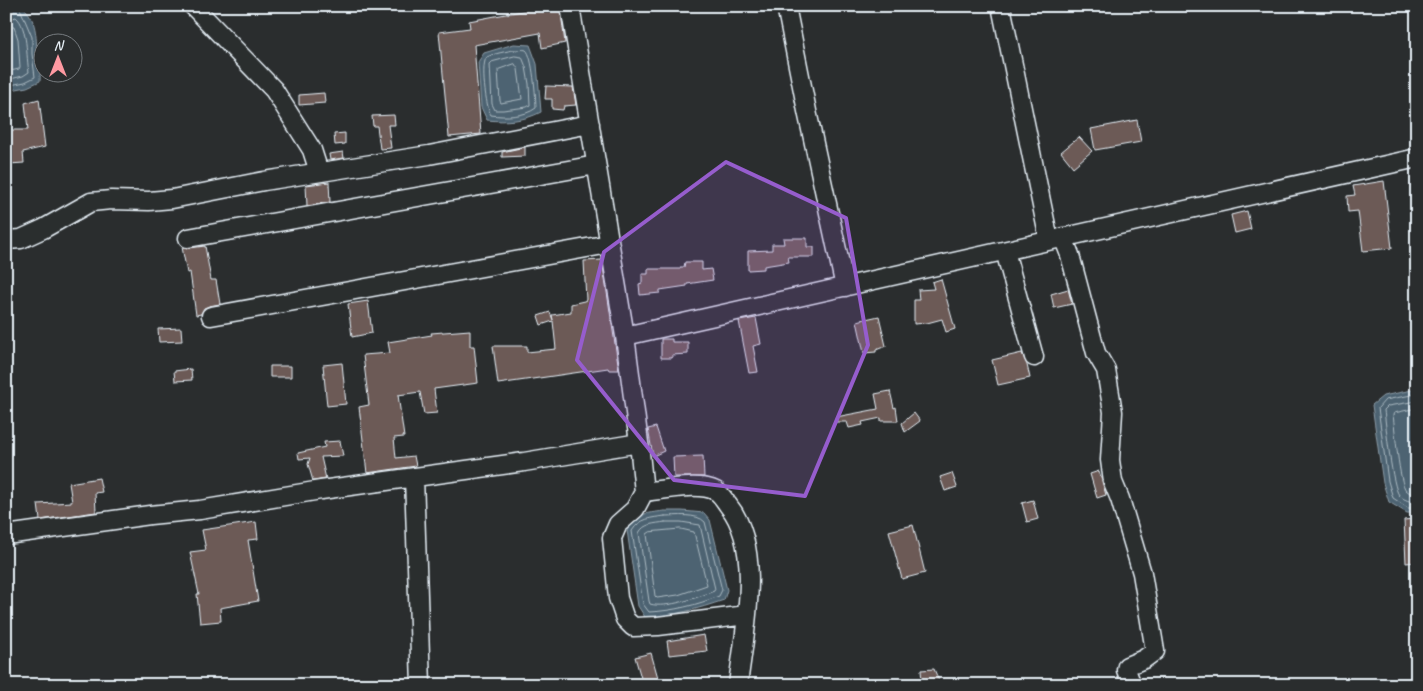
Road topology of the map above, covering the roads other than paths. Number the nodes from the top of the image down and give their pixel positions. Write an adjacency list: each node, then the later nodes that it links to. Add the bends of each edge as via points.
1 (193, 6): 8 (street, via 274,90 312,150)
2 (570, 6): 5 (street)
3 (786, 6): 14 (street)
4 (1001, 6): 10 (street)
5 (590, 124): 7 (street); 8 (street)
6 (1417, 158): 10 (street)
7 (596, 165): 9 (street); 12 (street)
8 (319, 172): 11 (street, via 172,199 91,202 21,239)
9 (188, 238)
10 (1056, 239): 13 (street); 25 (street, via 1070,255 1096,353 1106,370 1113,412 1110,460 1113,482 1142,573 1155,650 1127,666)
11 (6, 240)
12 (609, 244): 15 (street); 16 (street)
13 (1004, 251): 14 (street); 17 (street)
14 (845, 287): 16 (street)
15 (211, 316)
16 (625, 336): 18 (street)
17 (1034, 357)
18 (639, 443): 19 (street); 20 (street)
19 (414, 477): 21 (street, via 200,510); 23 (street)
20 (644, 492): 22 (street, via 703,487 717,492 733,511 745,543 750,593); 22 (street, via 635,509 618,524 612,538 618,598 625,619 633,628)
21 (6, 535)
22 (746, 615): 24 (street)
23 (421, 685)
24 (738, 685)
25 (1132, 685)

